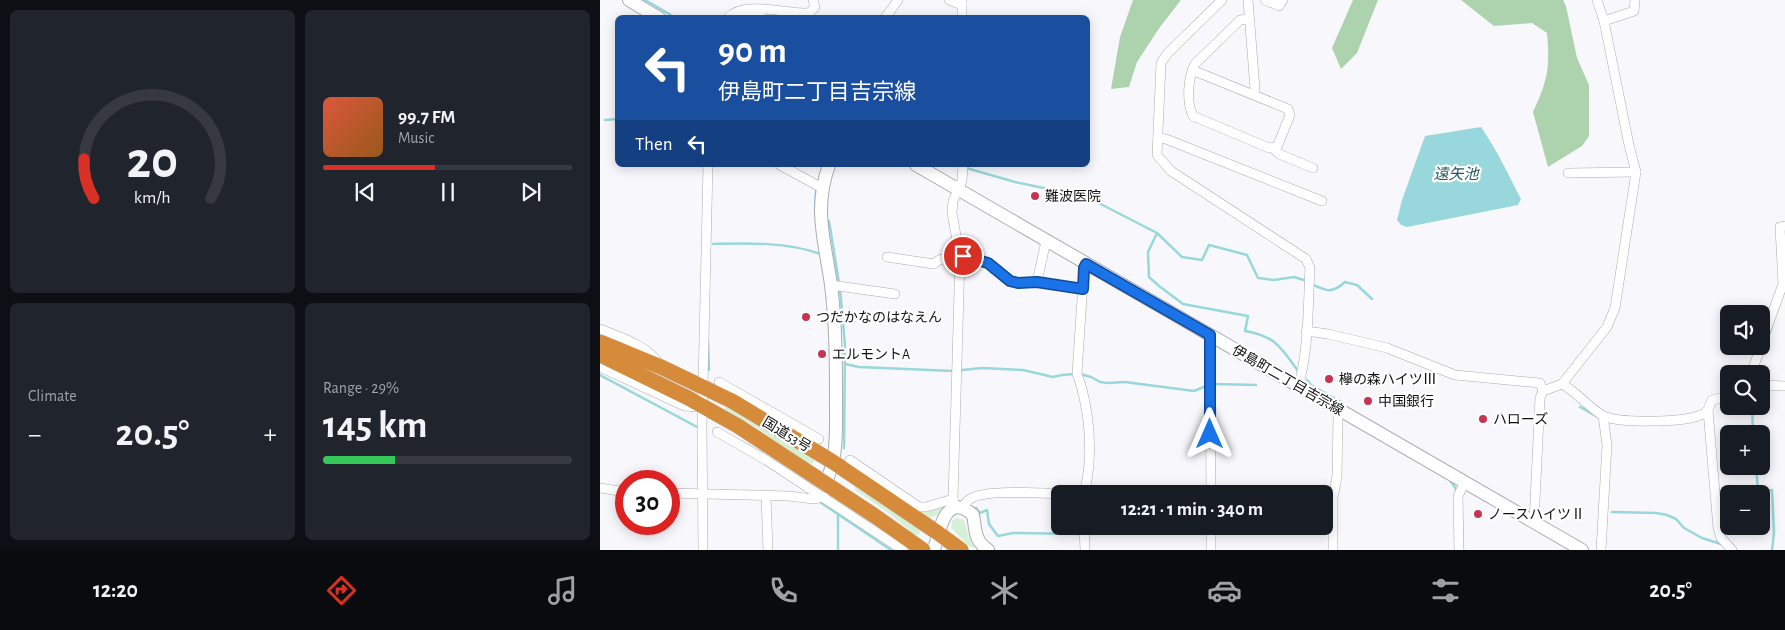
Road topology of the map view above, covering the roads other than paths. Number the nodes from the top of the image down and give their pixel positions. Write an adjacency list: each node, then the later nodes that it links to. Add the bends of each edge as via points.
1 (629, 0): 12 (street)
2 (813, 0): 13 (street, via 815,7 809,13 749,7)
3 (898, 0): 16 (street)
4 (949, 0): 11 (street)
5 (1222, 0): 22 (street, via 1167,54 1162,63)
6 (1248, 0): 18 (street)
7 (1265, 0): 8 (street, via 1280,6)
8 (1283, 0)
9 (1597, 0): 19 (street)
10 (1635, 0): 19 (street, via 1634,11)
11 (962, 2): 17 (street)
12 (654, 15)
13 (730, 15)
14 (740, 15): 15 (street)
15 (754, 15)
16 (887, 15)
17 (962, 15)
18 (1249, 19): 20 (street, via 1240,20); 21 (street)
19 (1604, 21): 31 (street)
20 (1192, 70): 21 (street); 23 (street, via 1189,108 1193,116)
21 (1253, 94): 23 (street, via 1288,109 1290,115 1277,147)
22 (1158, 138): 34 (street); 46 (street, via 1156,155 1170,171 1306,259 1310,268)
23 (1273, 148): 29 (street, via 1279,154)
24 (708, 167): 57 (street)
25 (784, 167): 32 (street)
26 (828, 167): 32 (street)
27 (920, 167): 33 (street, 伊島町二丁目吉宗線)
28 (962, 167): 33 (street, via 962,181)
29 (1313, 168)
30 (1568, 172): 31 (street)
31 (1636, 172): 53 (street, via 1615,308 1607,327)
32 (822, 188): 41 (street, via 821,224)
33 (958, 189): 36 (street, 伊島町二丁目吉宗線); 38 (street, via 952,213)
34 (1322, 201)
35 (1785, 226): 44 (street, via 1780,227 1783,284)
36 (1046, 240): 39 (street, 伊島町二丁目吉宗線); 40 (street)
37 (887, 257): 38 (street, via 929,264 938,259)
38 (961, 257): 40 (street, via 988,263 1010,281); 86 (street)
39 (1086, 264): 42 (street); 47 (street, 伊島町二丁目吉宗線)
40 (1037, 282): 42 (street)
41 (837, 286): 43 (street); 73 (street)
42 (1083, 289): 75 (street, via 1077,374 1087,411)
43 (895, 294)
44 (1770, 320)
45 (600, 329): 48 (street)
46 (1306, 331): 55 (street); 58 (street, via 1387,348 1455,374 1540,383)
47 (1210, 335): 55 (street, 伊島町二丁目吉宗線); 76 (street)
48 (637, 343): 49 (street); 51 (street, via 654,355)
49 (604, 347): 51 (highway, 国道53号); 62 (highway, 国道53号)
50 (600, 367): 62 (street, via 684,406)
51 (661, 367): 57 (highway, 国道53号)
52 (718, 382): 61 (street)
53 (1562, 384): 58 (street); 66 (street)
54 (1770, 385): 56 (street)
55 (1298, 386): 64 (street, 伊島町二丁目吉宗線)
56 (1785, 386)
57 (703, 387): 60 (highway, 国道53号); 62 (street)
58 (1543, 391): 89 (street, via 1540,398)
59 (1720, 398): 63 (street, via 1712,400)
60 (732, 401): 61 (street); 68 (highway, 国道53号)
61 (757, 404): 65 (street)
62 (703, 407): 67 (highway, 国道53号); 83 (street)
63 (1708, 410): 66 (street, via 1696,417 1639,422); 106 (street, via 1718,528 1721,538)
64 (1342, 411): 81 (street, 伊島町二丁目吉宗線); 103 (street, via 1338,417)
65 (772, 412): 68 (street); 70 (street)
66 (1603, 416): 105 (street, via 1607,444)
67 (738, 426): 71 (street, via 747,442); 80 (highway, 国道53号)
68 (776, 428): 73 (highway, 国道53号)
69 (717, 432): 71 (street)
70 (819, 439)
71 (766, 460): 80 (street)
72 (850, 460): 77 (street)
73 (833, 462): 74 (highway, 国道53号); 80 (street)
74 (863, 482): 77 (street); 87 (highway, 国道53号)
75 (1085, 485)
76 (1211, 485)
77 (890, 486): 86 (street, via 919,506); 87 (street)
78 (600, 488): 79 (street)
79 (615, 490)
80 (825, 490): 85 (street, via 813,499); 88 (highway, 国道53号); 93 (street)
81 (1461, 490): 89 (street, 伊島町二丁目吉宗線); 104 (street)
82 (680, 493): 83 (street)
83 (702, 494): 85 (street); 96 (street)
84 (1051, 494): 86 (street, via 1004,492 974,496)
85 (766, 496): 97 (street)
86 (957, 505): 90 (street, via 944,517); 100 (street, via 973,515 979,544)
87 (906, 511): 90 (highway, 国道53号)
88 (875, 516): 93 (street); 94 (highway, 国道53号)
89 (1534, 522): 95 (street, 伊島町二丁目吉宗線)
90 (938, 533): 98 (street); 99 (highway, 国道53号)
91 (1084, 535): 101 (street)
92 (1211, 535): 102 (street)
93 (889, 540): 94 (street); 94 (street)
94 (915, 549)
95 (1579, 549)
96 (703, 550)
97 (768, 550)
98 (934, 550)
99 (961, 550)
100 (988, 550)
101 (1085, 550)
102 (1210, 550)
103 (1333, 550)
104 (1459, 550)
105 (1601, 550)
106 (1732, 550)

